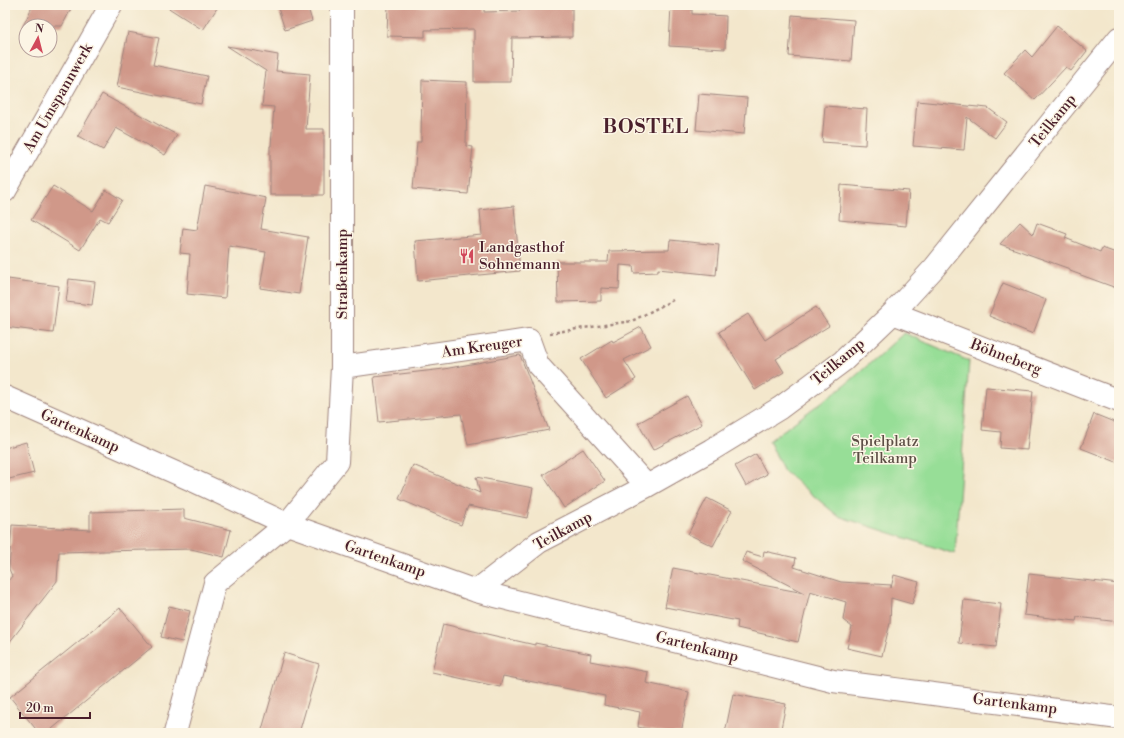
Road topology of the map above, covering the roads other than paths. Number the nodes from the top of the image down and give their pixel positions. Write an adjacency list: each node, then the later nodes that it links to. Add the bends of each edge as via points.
1 (111, 5): 4 (street, Am Umspannwerk)
2 (342, 5): 6 (street, Straßenkamp)
3 (1119, 38): 5 (street, Teilkamp, via 935,267)
4 (5, 191)
5 (893, 313): 8 (street, Böhneberg); 9 (street, Teilkamp, via 843,361 780,408)
6 (342, 367): 9 (street, Am Kreuger, via 529,340 538,365); 10 (street, Straßenkamp, via 337,462)
7 (5, 397): 10 (street, Gartenkamp)
8 (1119, 401)
9 (647, 486): 11 (street, Teilkamp, via 539,542)
10 (287, 524): 11 (street, Gartenkamp); 13 (street, via 215,583)
11 (476, 591): 12 (street, Gartenkamp, via 833,681)
12 (1119, 718)
13 (175, 733)

